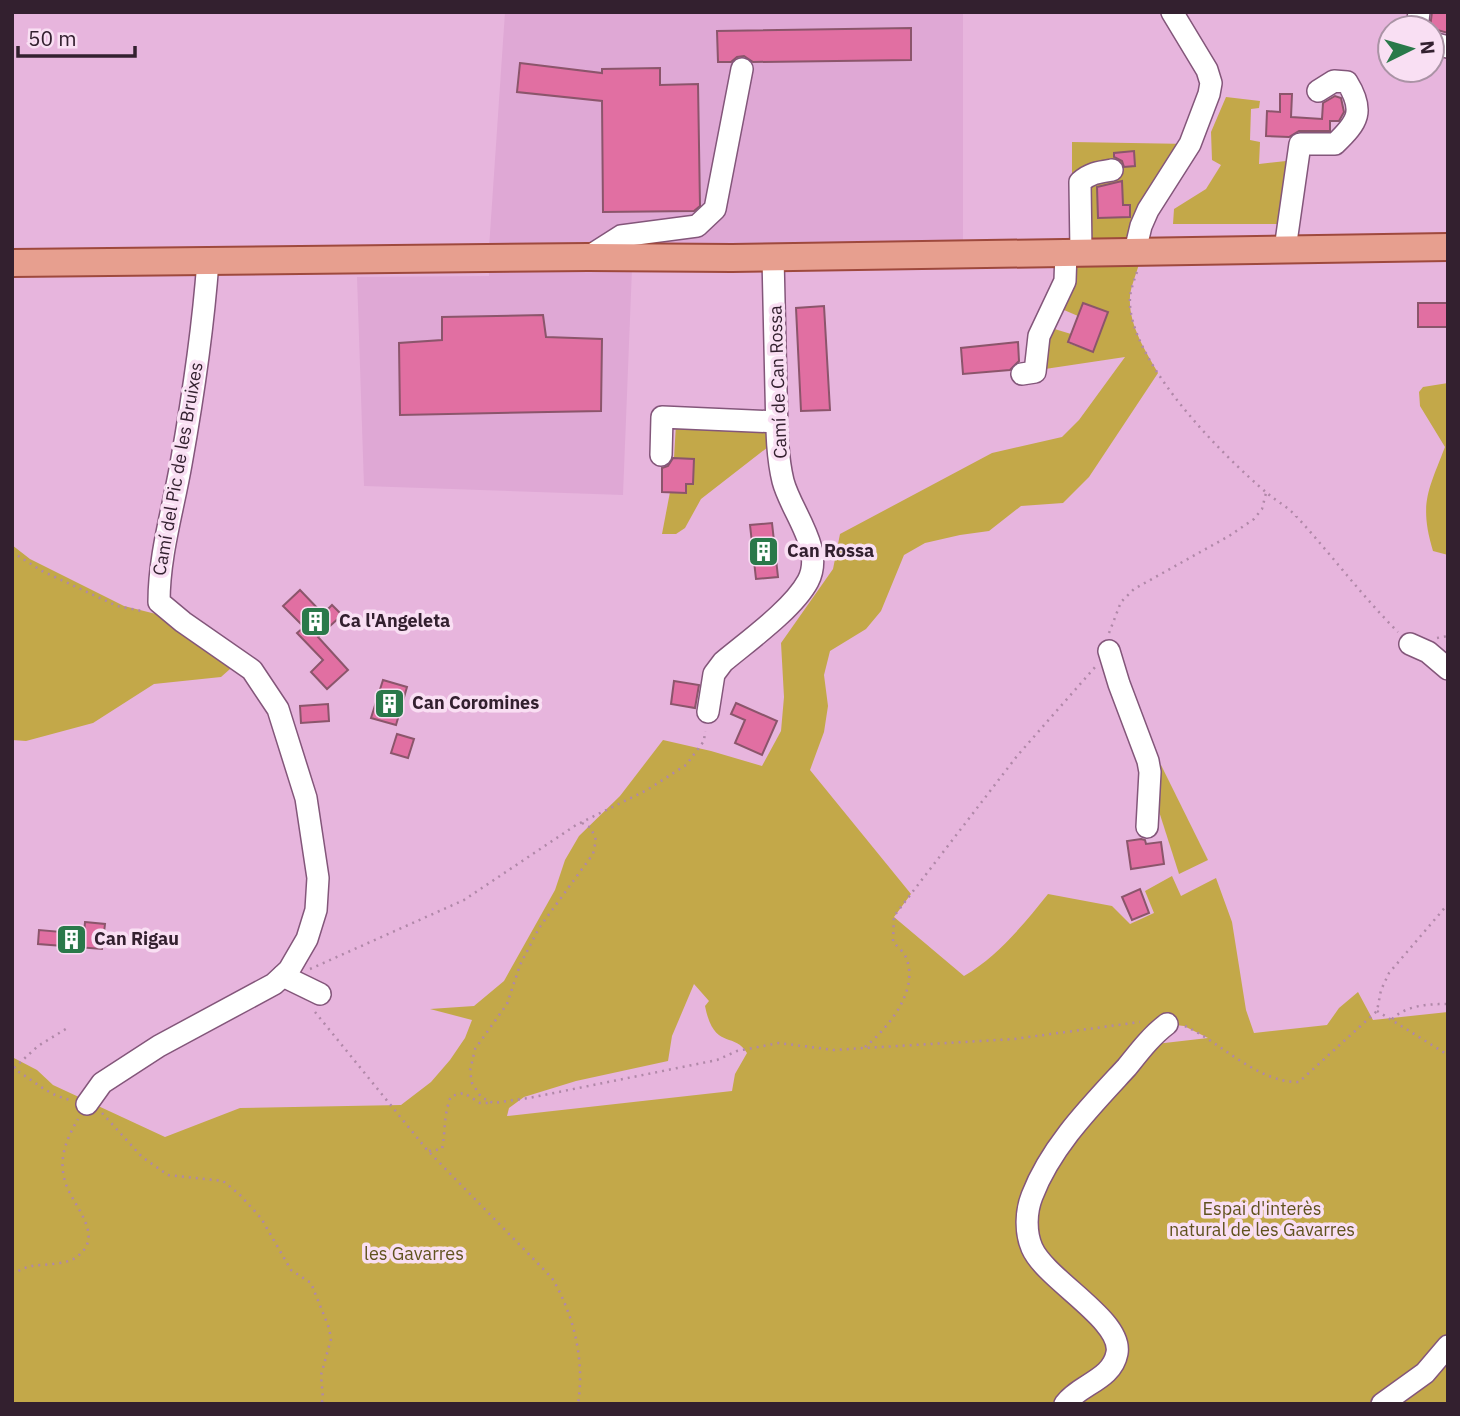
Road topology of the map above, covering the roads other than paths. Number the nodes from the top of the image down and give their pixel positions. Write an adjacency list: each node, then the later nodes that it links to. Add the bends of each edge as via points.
1 (1172, 12): 7 (street, via 1207,70 1209,94 1190,144 1148,210)
2 (743, 69): 9 (street, via 715,209 697,226 621,236)
3 (1318, 91): 6 (street, via 1334,81 1347,82 1357,110 1353,127 1335,144 1300,144)
4 (1112, 170): 8 (street, via 1080,182)
5 (1448, 247): 6 (main road)
6 (1285, 249): 7 (main road)
7 (1135, 251): 8 (main road)
8 (1074, 252): 10 (main road); 13 (street, via 1039,336 1035,372)
9 (588, 257): 10 (main road); 11 (main road)
10 (774, 257): 14 (street, Camí de Can Rossa)
11 (208, 261): 12 (main road); 21 (street, Camí del Pic de les Bruixes, via 181,465 159,575 159,602 252,670 278,709 306,798 318,878 307,939)
12 (12, 263)
13 (1022, 373)
14 (777, 422): 15 (street, via 662,417); 19 (street, Camí de Can Rossa, via 783,481 809,538 813,560 809,580 796,598 723,662 714,674)
15 (661, 455)
16 (1410, 644): 18 (street)
17 (1110, 651): 20 (street, via 1148,761)
18 (1448, 669)
19 (708, 712)
20 (1147, 828)
21 (283, 976): 22 (street); 24 (street, via 111,1077)
22 (316, 1000)
23 (1167, 1024): 26 (street, via 1060,1145 1027,1214 1028,1235 1042,1265 1105,1322 1117,1347 1107,1372)
24 (87, 1104)
25 (1448, 1346): 27 (street, via 1425,1373)
26 (1065, 1404)
27 (1382, 1404)

